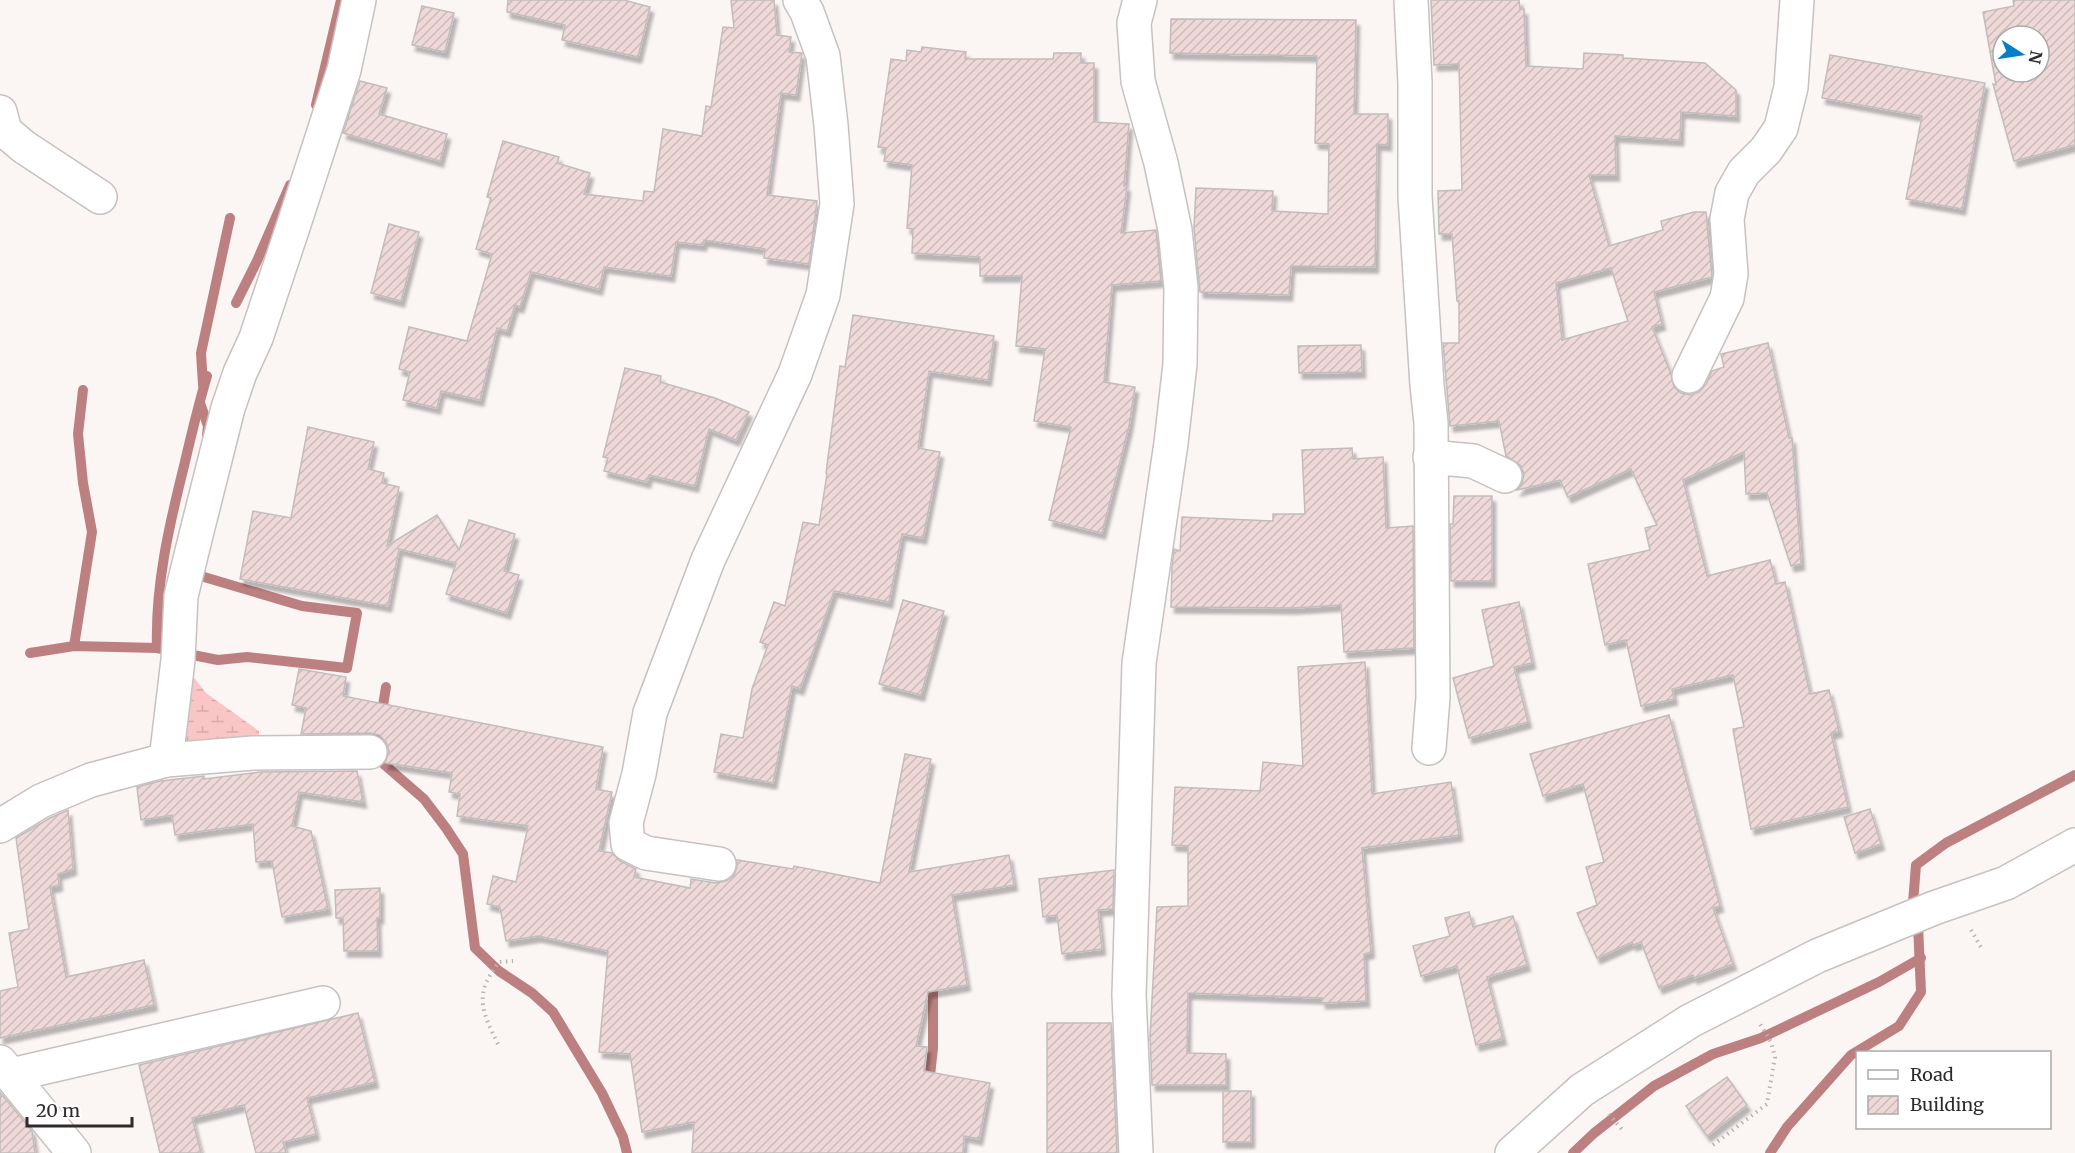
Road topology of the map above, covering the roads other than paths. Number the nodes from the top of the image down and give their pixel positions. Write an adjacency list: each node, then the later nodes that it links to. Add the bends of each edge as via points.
1 (359, 0): 13 (street, via 344,70 256,338 228,408 181,596)
2 (800, 0): 16 (street, via 823,56 832,136 837,204 823,295 795,374 708,560 650,713 626,823 628,844 646,854)
3 (1140, 0): 20 (street, via 1134,23 1138,81 1175,230 1181,288 1171,443 1139,663 1129,995)
4 (1411, 0): 9 (street, via 1415,196)
5 (1797, 0): 8 (street, via 1791,87 1781,128 1767,150 1744,172 1732,193 1726,219 1731,274 1727,298)
6 (0, 112): 7 (street, via 5,131)
7 (100, 197)
8 (1689, 376)
9 (1430, 457): 10 (street, via 1473,461); 11 (street)
10 (1504, 476)
11 (1430, 748)
12 (370, 752): 13 (street, via 253,753)
13 (166, 760): 14 (street, via 91,780 41,801)
14 (0, 826)
15 (2075, 845): 21 (street, via 2006,883 1899,921 1817,956 1690,1022 1582,1090)
16 (719, 864)
17 (323, 1003): 18 (street)
18 (5, 1068): 19 (street)
19 (74, 1153)
20 (1136, 1153)
21 (1512, 1153)

